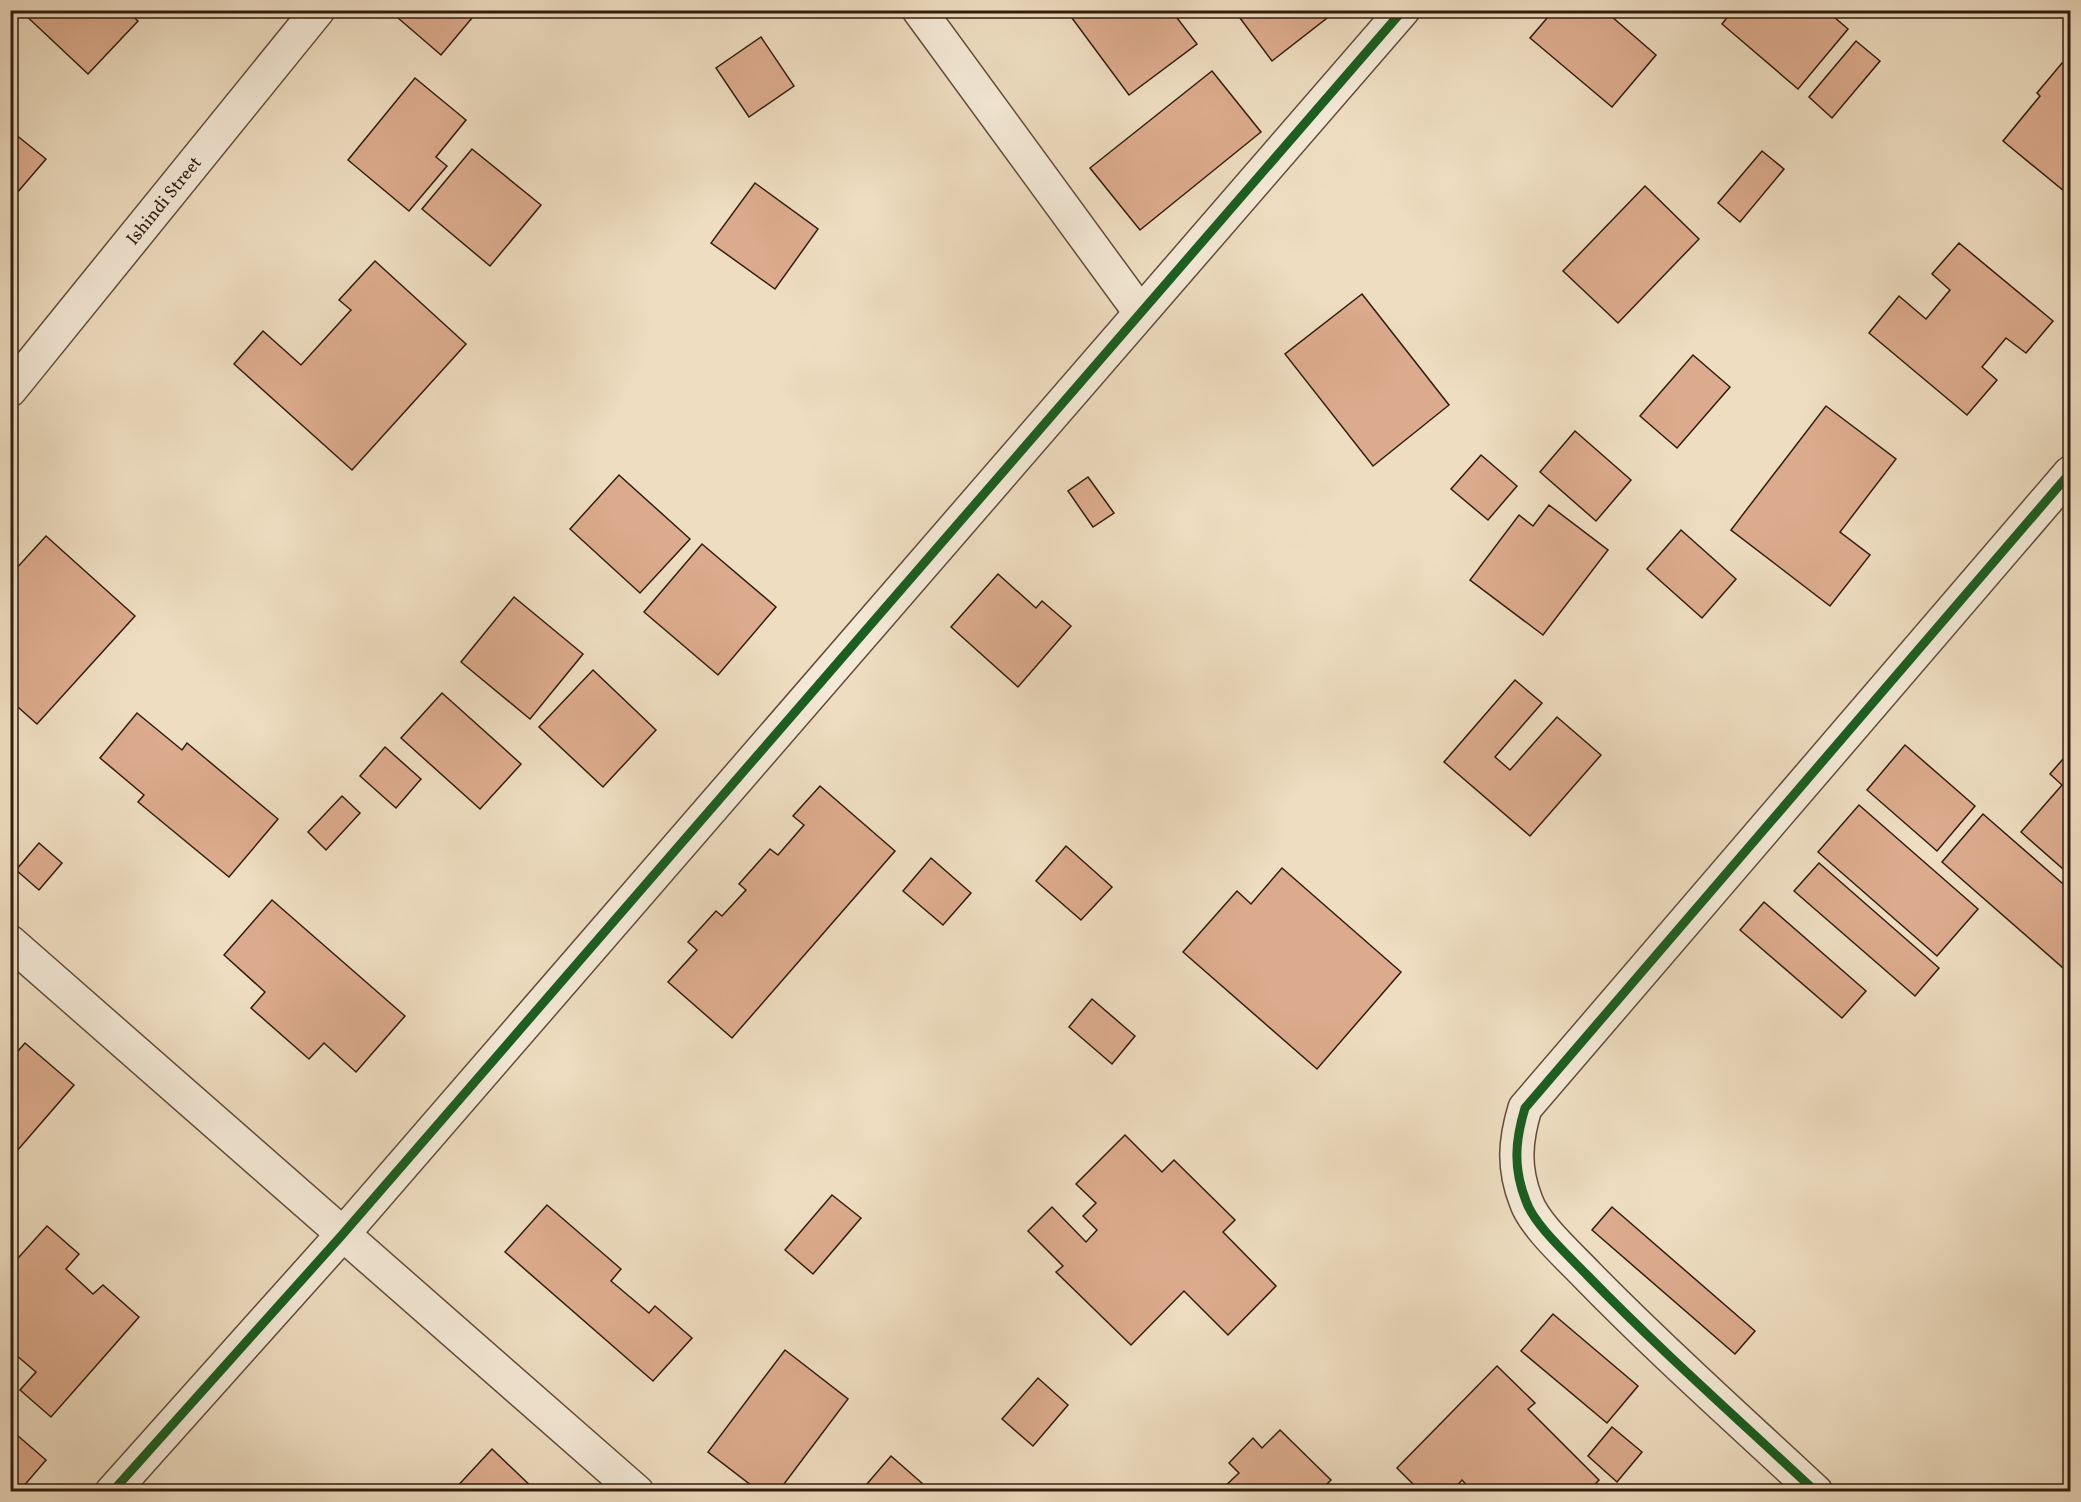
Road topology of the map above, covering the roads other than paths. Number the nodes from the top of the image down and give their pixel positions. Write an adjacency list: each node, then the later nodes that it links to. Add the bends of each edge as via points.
1 (318, 10): 5 (street, Ishindi Street)
2 (919, 10): 4 (street)
3 (1403, 10): 4 (street)
4 (1140, 312): 8 (street)
5 (10, 390)
6 (2070, 472): 11 (street, via 1525,1108 1517,1135 1517,1173 1526,1204 1551,1238)
7 (10, 942): 8 (street)
8 (342, 1235): 9 (street); 10 (street)
9 (112, 1491)
10 (637, 1491)
11 (1816, 1491)

